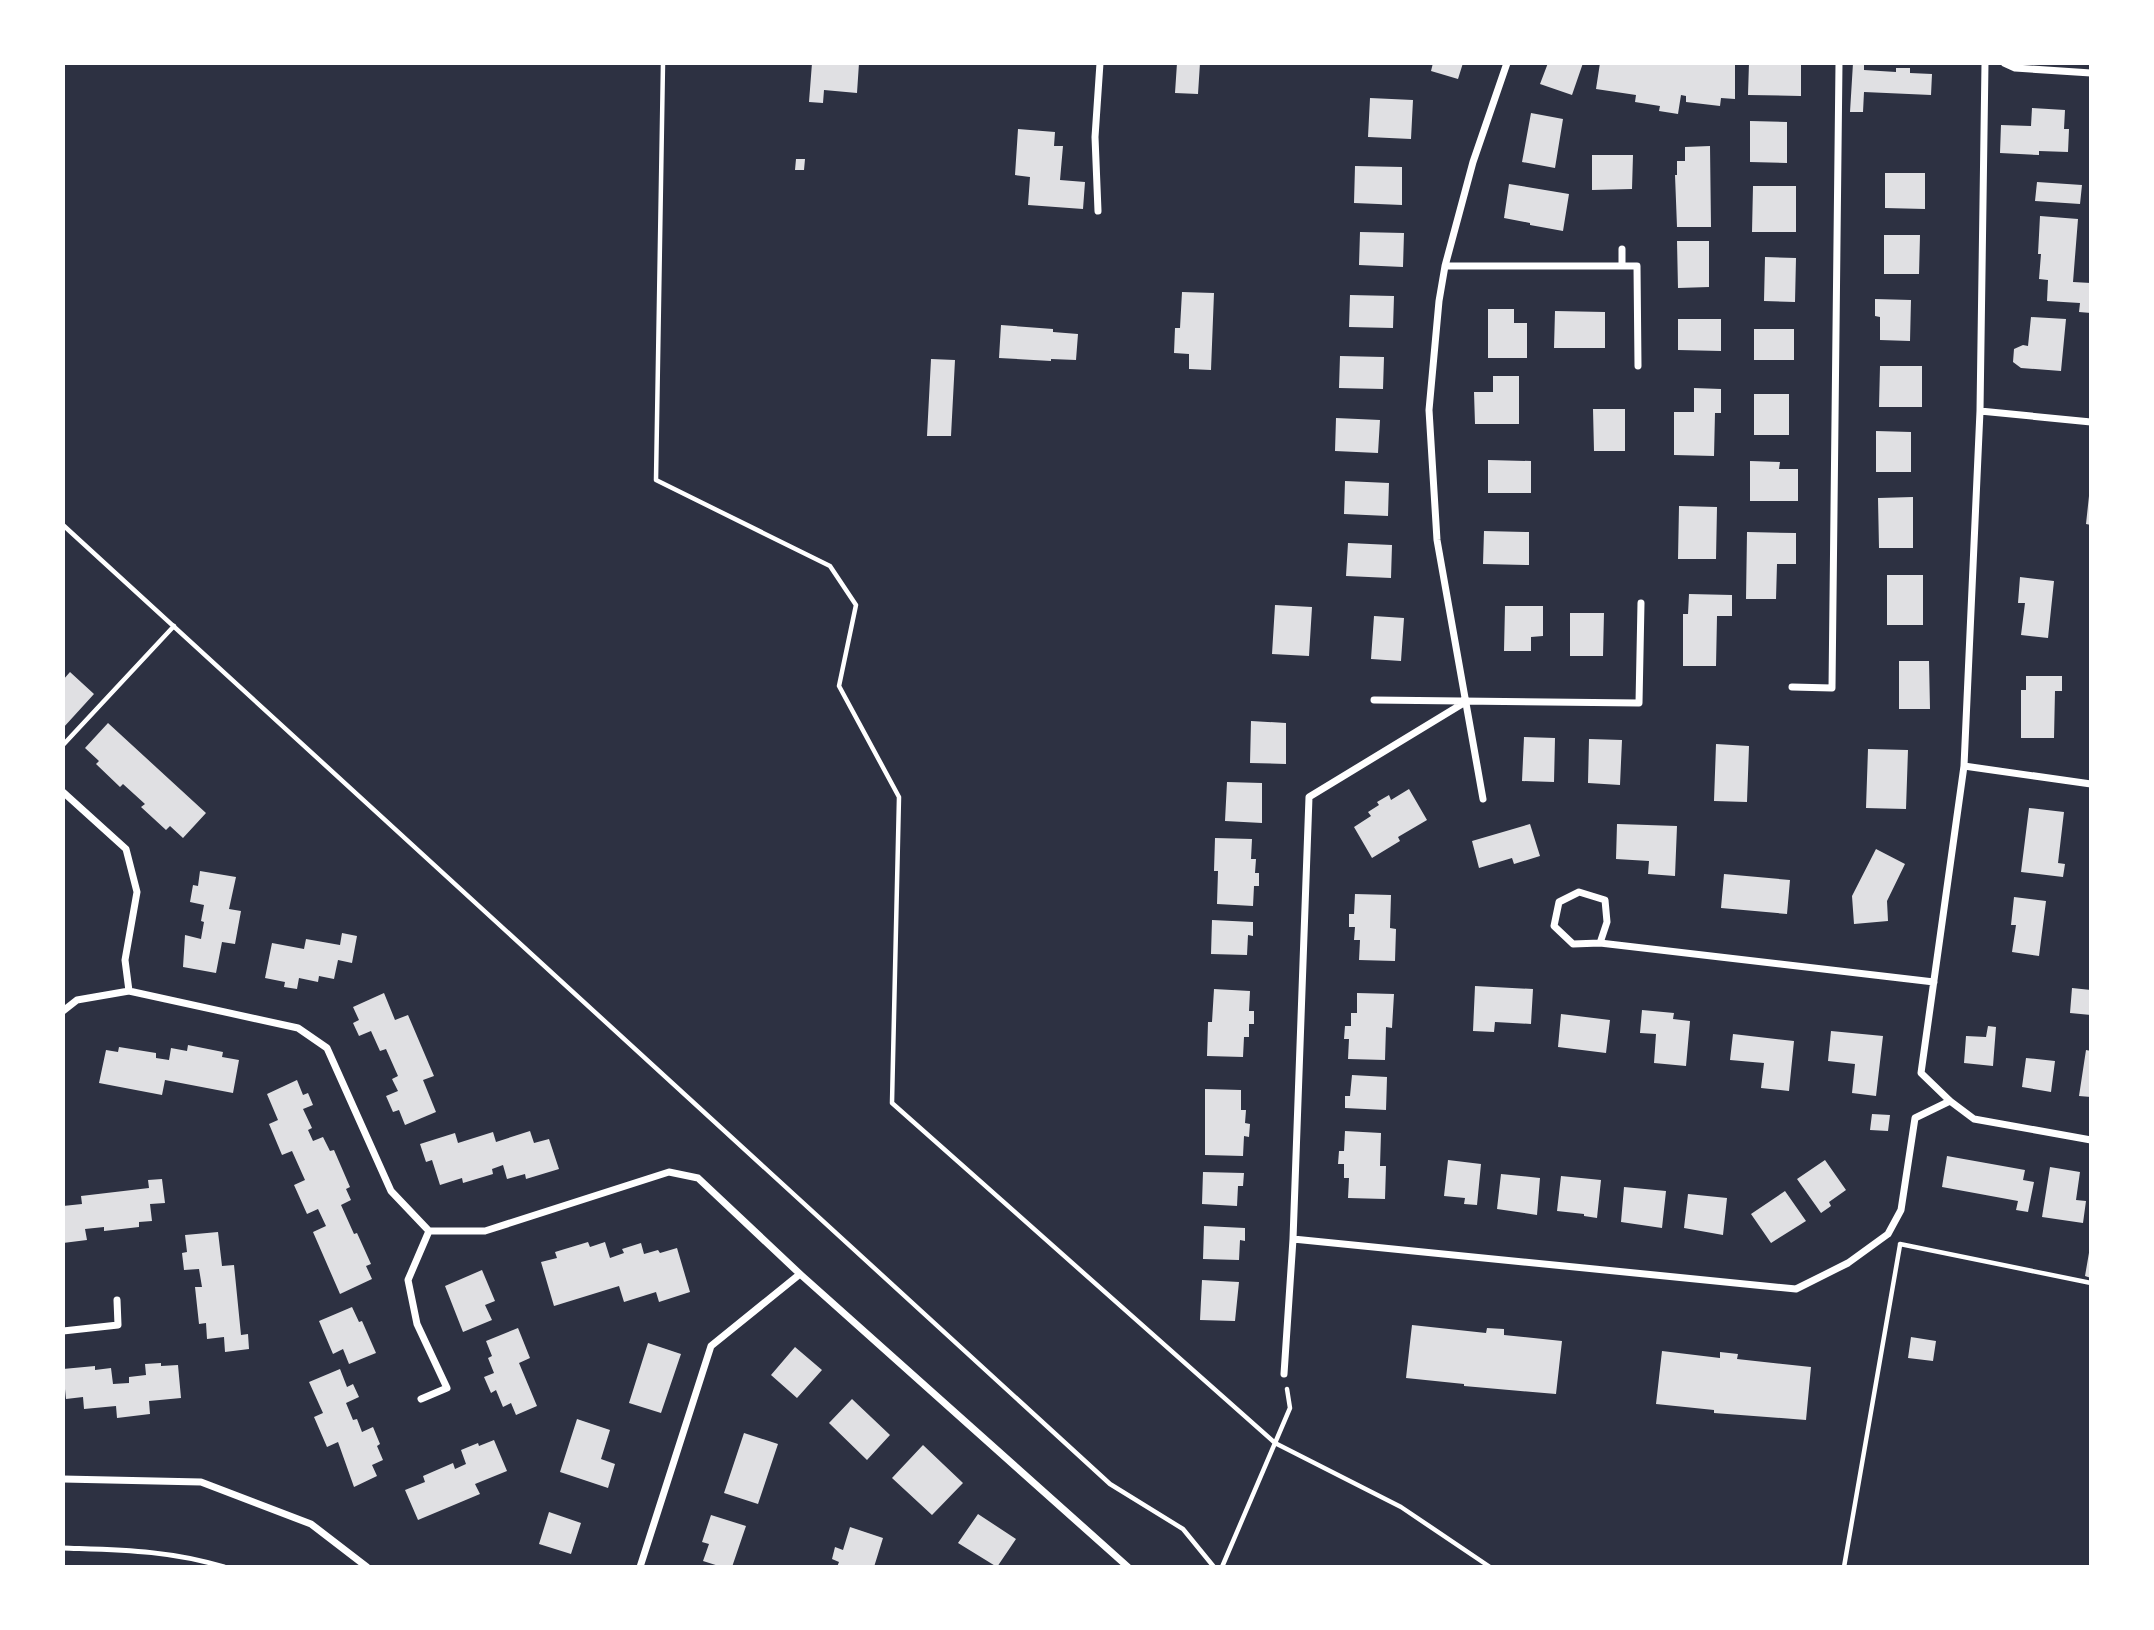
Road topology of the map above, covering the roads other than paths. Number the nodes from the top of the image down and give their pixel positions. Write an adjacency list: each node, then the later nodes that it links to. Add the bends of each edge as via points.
1 (1100, 63): 7 (street, via 1095,137)
2 (1507, 63): 9 (street, via 1473,162)
3 (1839, 63): 15 (street, via 1832,688)
4 (1985, 63): 12 (street)
5 (2004, 63): 6 (street, via 2015,68)
6 (2091, 74)
7 (1098, 211)
8 (1622, 249): 10 (street)
9 (1445, 266): 10 (street); 17 (street, via 1429,410 1437,540)
10 (1622, 266): 11 (street, via 1637,266)
11 (1638, 366)
12 (1980, 411): 13 (street); 18 (street)
13 (2091, 422)
14 (1641, 603): 17 (street, via 1639,703)
15 (1792, 687)
16 (1374, 699): 17 (street)
17 (1467, 701): 21 (street); 29 (street, via 1308,797)
18 (1964, 766): 19 (street); 23 (street)
19 (2091, 784)
20 (63, 792): 24 (street, via 126,849 137,892 125,960)
21 (1483, 799)
22 (1600, 943): 22 (street, via 1573,944 1554,926 1559,902 1579,892 1605,900 1607,922); 23 (street)
23 (1934, 982): 26 (street, via 1921,1073)
24 (129, 991): 25 (street, via 77,1000); 28 (street, via 298,1028 327,1048 391,1191)
25 (63, 1011)
26 (1950, 1101): 27 (street, via 1973,1119); 29 (street, via 1916,1118 1901,1210 1888,1234 1848,1263 1796,1289)
27 (2091, 1140)
28 (429, 1231): 30 (street, via 485,1231 669,1172 698,1178); 34 (street, via 408,1280 416,1324 447,1388)
29 (1293, 1239): 33 (street)
30 (800, 1274): 39 (street, via 711,1346); 40 (street)
31 (117, 1300): 32 (street, via 118,1325)
32 (63, 1331)
33 (1284, 1374)
34 (421, 1399)
35 (63, 1479): 38 (street, via 201,1482 311,1524)
36 (63, 1548): 37 (lane, via 152,1551)
37 (224, 1567)
38 (367, 1567)
39 (640, 1567)
40 (1128, 1567)

